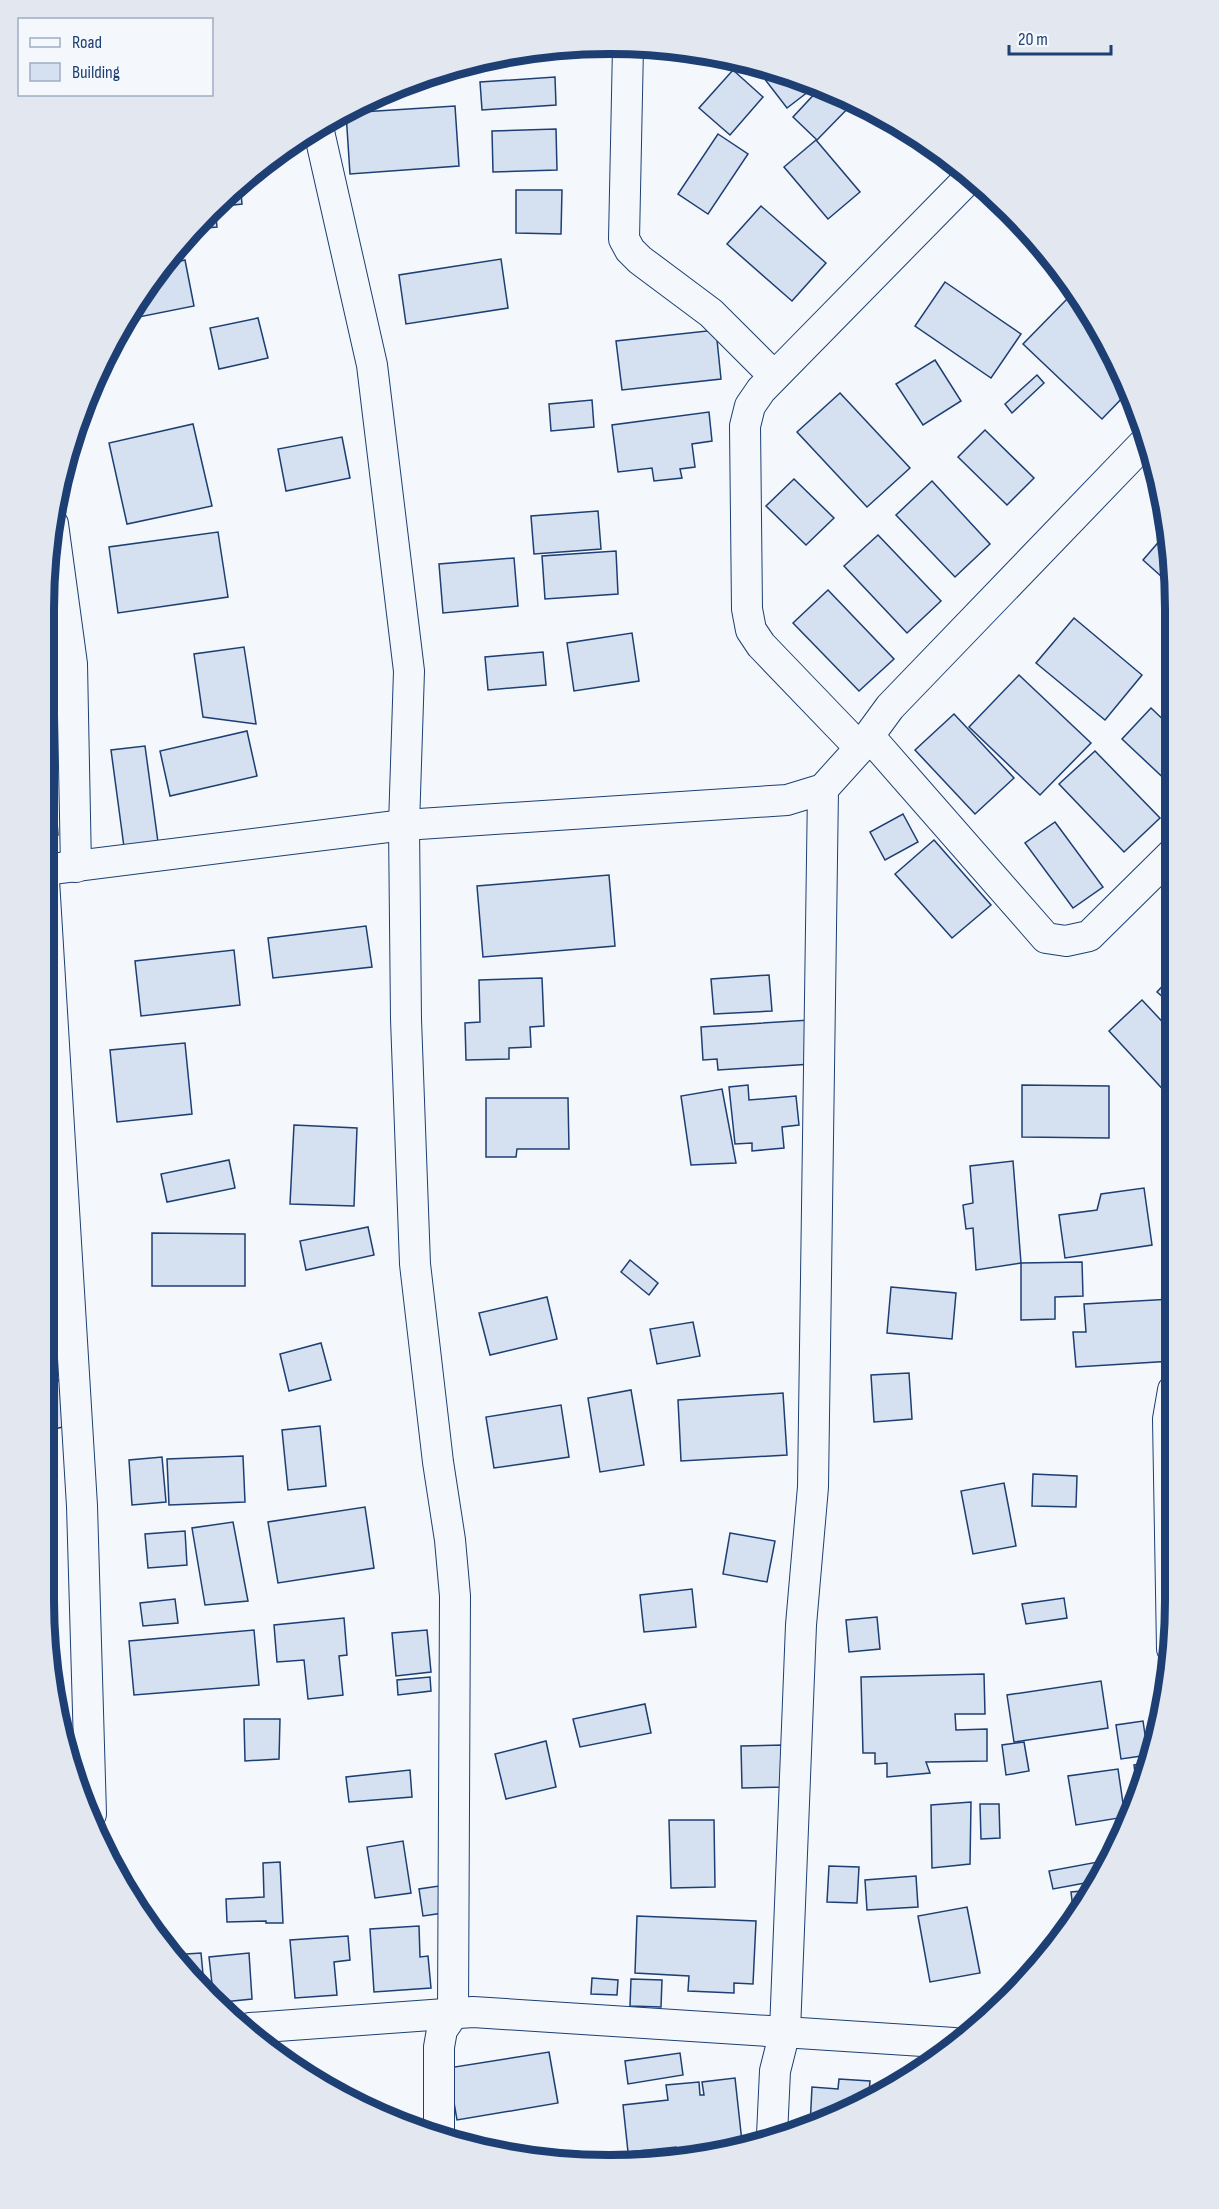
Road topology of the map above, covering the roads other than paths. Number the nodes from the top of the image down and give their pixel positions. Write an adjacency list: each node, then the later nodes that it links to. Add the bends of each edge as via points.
1 (628, 54): 4 (street, via 624,239 640,260 711,313)
2 (320, 136): 9 (street, via 372,365 409,672)
3 (965, 183): 4 (street)
4 (774, 376): 7 (street, via 750,406 745,426 747,609 751,630 760,645)
5 (1141, 448): 7 (street, via 890,707)
6 (57, 554): 11 (street, via 72,664)
7 (864, 742): 8 (street); 10 (street, via 1046,938 1066,941 1089,936)
8 (823, 789): 9 (street, via 787,800); 17 (street, via 813,1487 801,1625)
9 (404, 825): 11 (street); 15 (street, via 415,1264 455,1596)
10 (1165, 861)
11 (76, 867): 12 (street)
12 (54, 869)
13 (54, 1045): 14 (street, via 82,1506)
14 (91, 1798)
15 (453, 2014): 16 (street); 17 (street, via 473,2012); 19 (street, via 442,2030 439,2047)
16 (256, 2028)
17 (785, 2031): 18 (street); 20 (street, via 775,2071)
18 (945, 2042)
19 (439, 2128)
20 (772, 2131)

